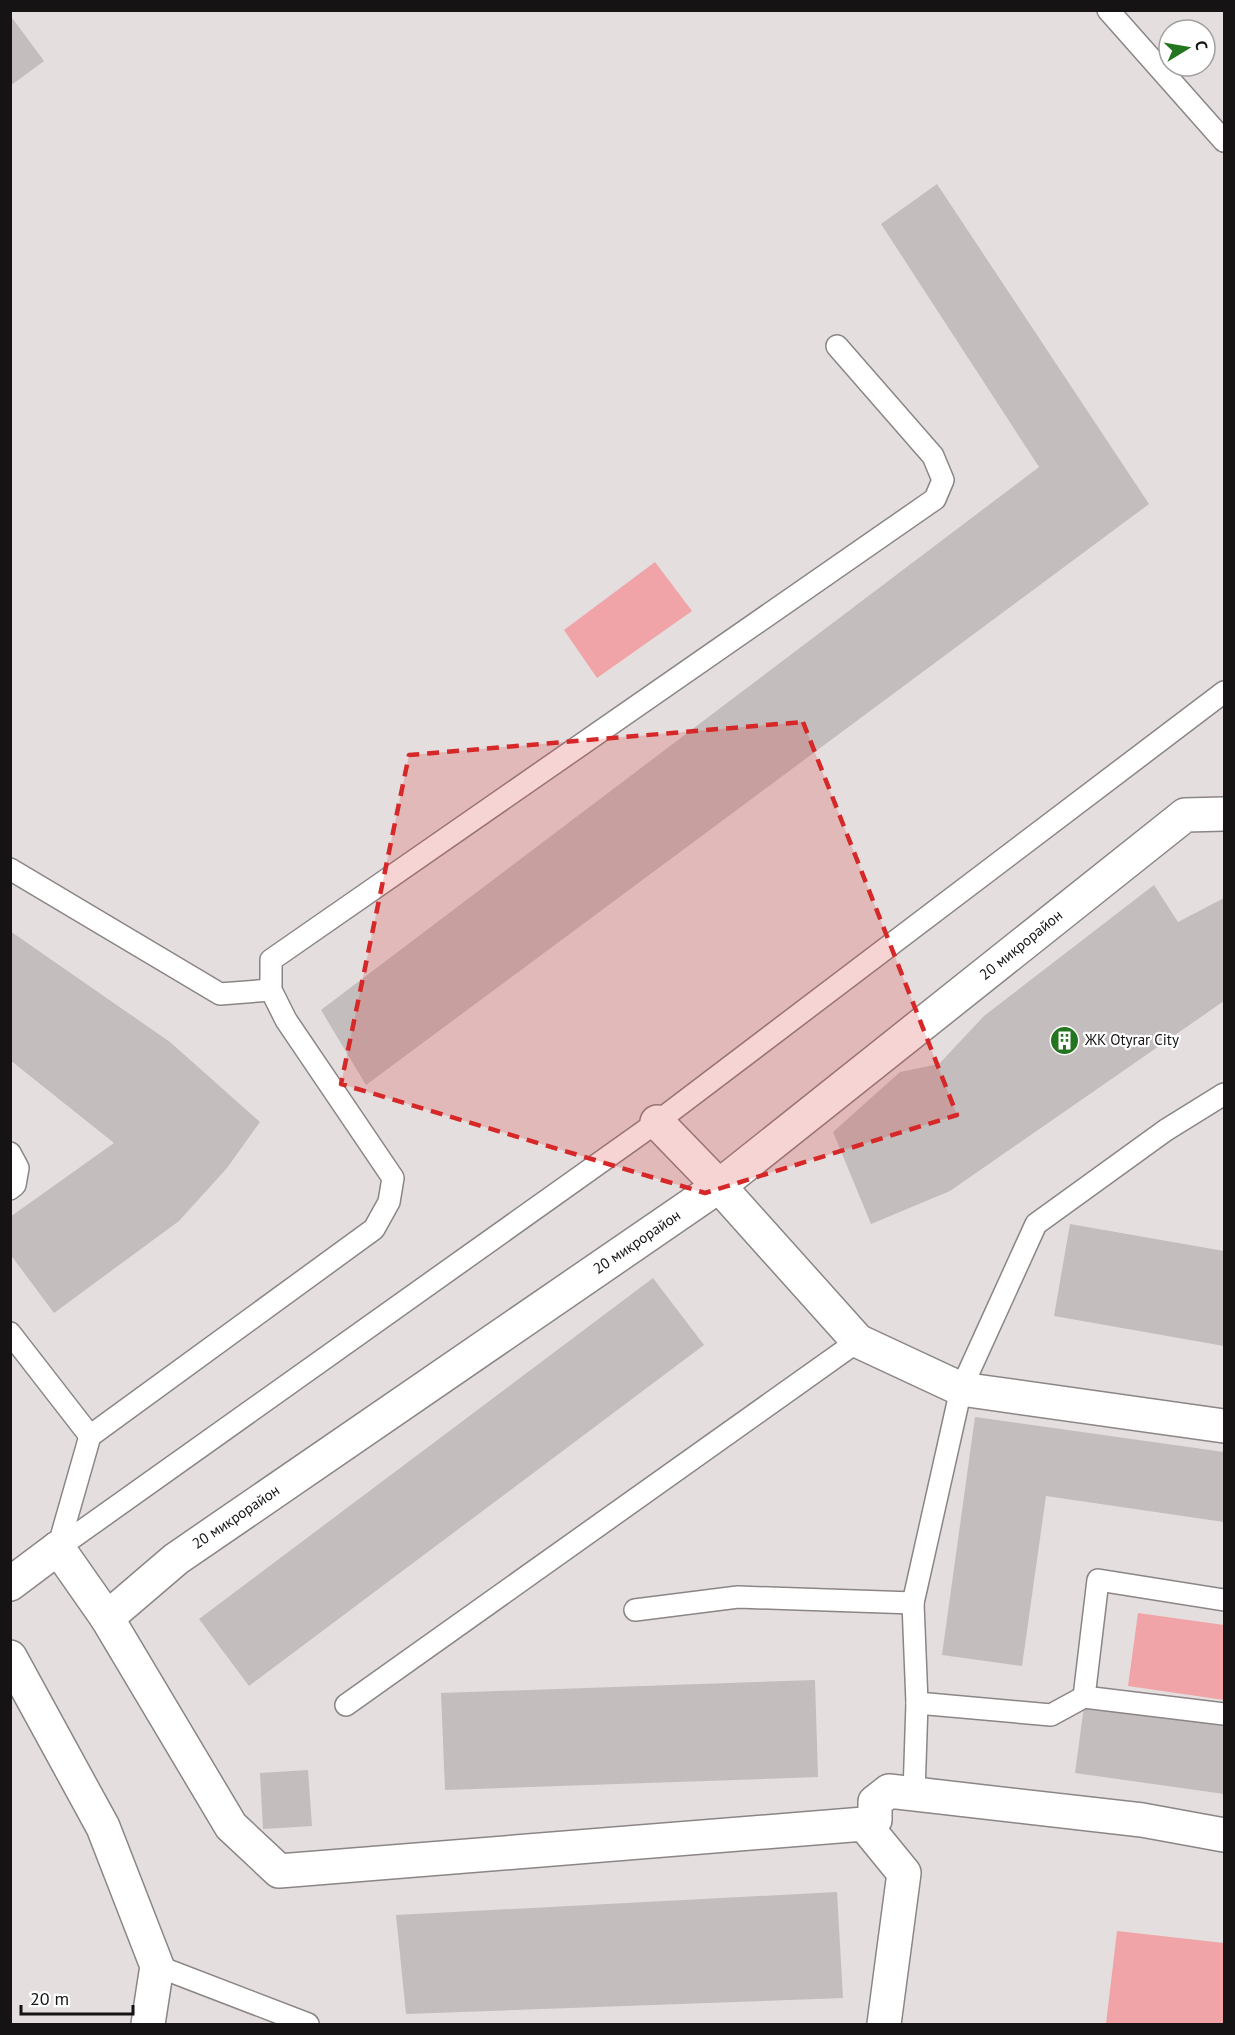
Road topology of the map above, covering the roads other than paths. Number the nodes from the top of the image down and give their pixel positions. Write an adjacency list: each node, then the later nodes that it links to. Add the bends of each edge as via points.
1 (1108, 10): 2 (lane)
2 (1224, 141)
3 (837, 346): 7 (lane, via 933,456 943,480 935,499 271,960)
4 (1224, 692): 9 (lane)
5 (1224, 814): 11 (street, 20 микрорайон, via 1185,815)
6 (10, 869): 7 (lane, via 220,994)
7 (271, 990): 17 (lane, via 286,1020 393,1178 389,1202 374,1229)
8 (1224, 1094): 15 (lane, via 1166,1130 1036,1224)
9 (657, 1122): 11 (street); 18 (lane)
10 (10, 1153): 12 (lane, via 18,1168 15,1185)
11 (719, 1186): 14 (street); 24 (street, 20 микрорайон, via 176,1558)
12 (10, 1189)
13 (10, 1333): 17 (lane)
14 (858, 1341): 15 (street); 28 (lane)
15 (961, 1389): 16 (street); 22 (lane)
16 (1224, 1426)
17 (90, 1436): 18 (lane)
18 (58, 1548): 19 (street); 20 (street); 24 (street)
19 (10, 1559)
20 (10, 1584)
21 (1224, 1600): 26 (lane, via 1098,1580)
22 (913, 1603): 23 (lane, via 738,1597); 27 (lane)
23 (635, 1610)
24 (106, 1618): 31 (street, via 231,1826 279,1871)
25 (10, 1657): 33 (street, via 103,1827)
26 (1084, 1697): 27 (lane, via 1052,1715); 29 (lane)
27 (917, 1703): 30 (lane)
28 (346, 1705)
29 (1224, 1714)
30 (914, 1794): 31 (street, via 889,1791 875,1802 875,1820); 32 (street, via 1142,1820)
31 (864, 1824): 36 (street, via 904,1873)
32 (1224, 1835)
33 (157, 1966): 34 (street); 35 (lane)
34 (148, 2025)
35 (308, 2025)
36 (884, 2025)

